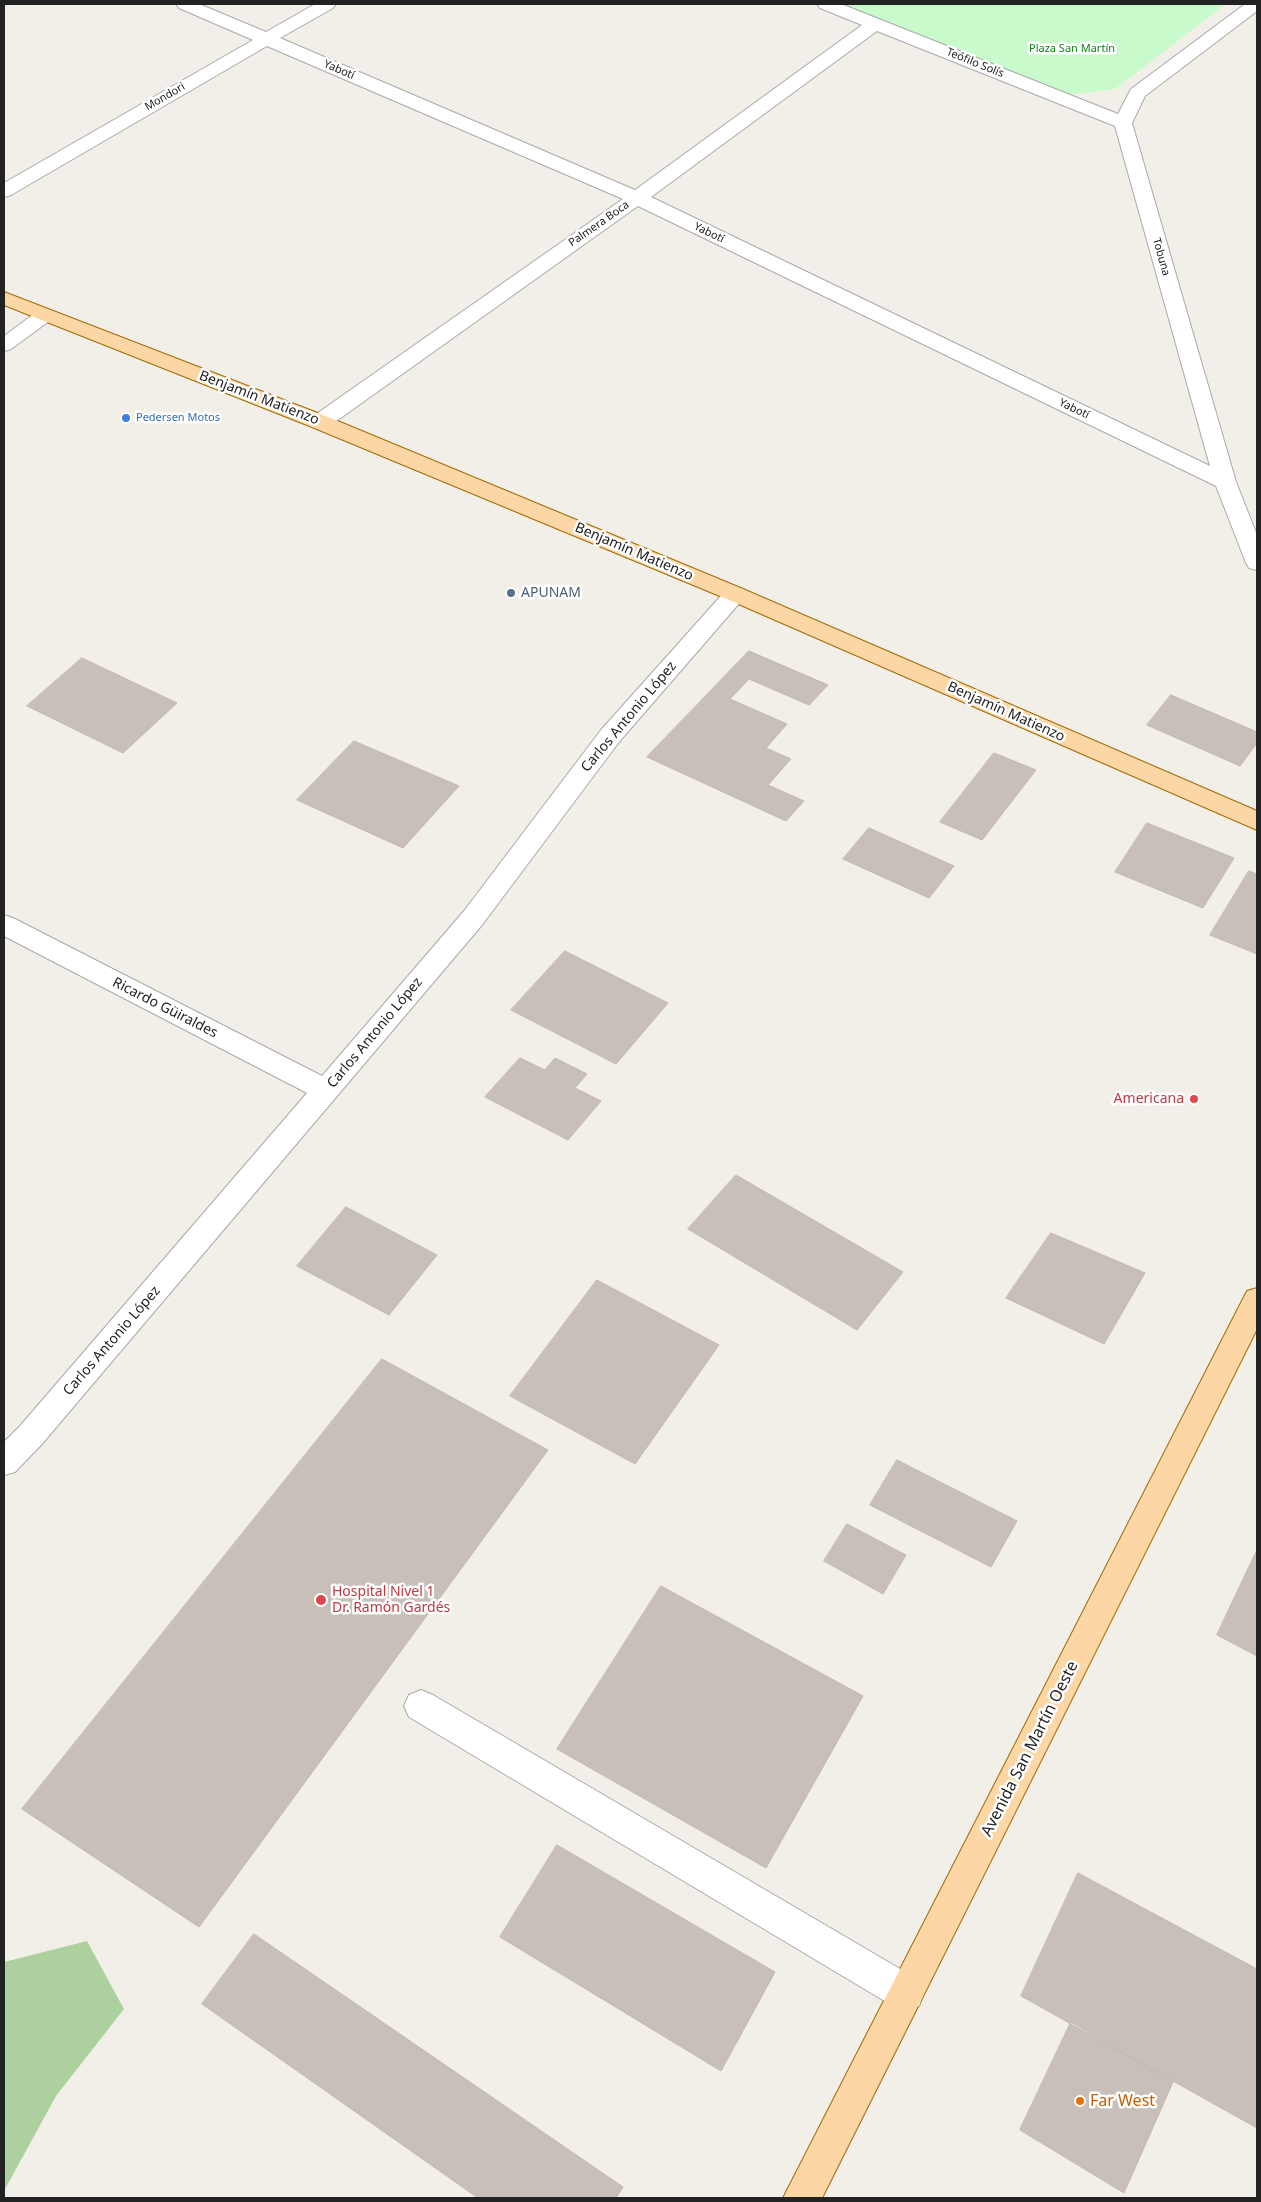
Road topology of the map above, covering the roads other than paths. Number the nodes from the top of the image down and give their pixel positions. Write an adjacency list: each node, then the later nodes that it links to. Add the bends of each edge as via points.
1 (185, 4): 8 (street, Yabotí)
2 (328, 4): 8 (street, Mondori)
3 (826, 4): 6 (street, Teófilo Solís)
4 (1256, 4): 5 (street)
5 (1237, 18): 7 (street); 9 (street, via 1137,93)
6 (876, 23): 9 (street, Teófilo Solís); 11 (street, Palmera Boca)
7 (1257, 25)
8 (266, 38): 10 (street, Mondori); 11 (street, Yabotí)
9 (1123, 123): 16 (street, Tobuna)
10 (4, 191)
11 (636, 198): 15 (street, Palmera Boca); 16 (street, Yabotí)
12 (4, 298): 13 (main road, Benjamín Matienzo)
13 (45, 315): 14 (street); 15 (main road, Benjamín Matienzo)
14 (4, 346)
15 (320, 422): 18 (main road, Benjamín Matienzo)
16 (1225, 482): 17 (street, Tobuna)
17 (1257, 562)
18 (735, 594): 19 (main road, Benjamín Matienzo); 21 (street, Carlos Antonio López, via 610,736 473,918)
19 (1257, 821)
20 (4, 926): 21 (street, Ricardo Güiraldes)
21 (326, 1090): 23 (street, Carlos Antonio López, via 38,1427)
22 (1257, 1300): 25 (main road, Avenida San Martín Oeste)
23 (4, 1462)
24 (421, 1706): 25 (street)
25 (906, 1993): 26 (main road, Avenida San Martín Oeste)
26 (802, 2198)

